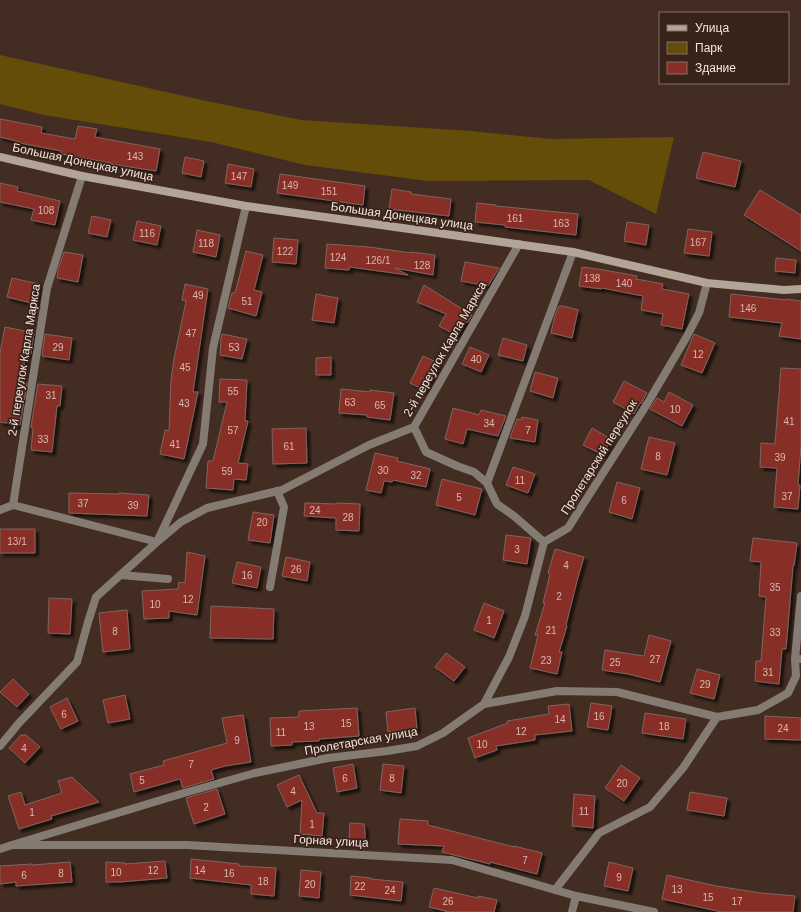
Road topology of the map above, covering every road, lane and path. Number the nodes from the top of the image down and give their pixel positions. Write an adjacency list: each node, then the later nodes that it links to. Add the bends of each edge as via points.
1 (0, 157): 2 (street, Большая Донецкая улица)
2 (82, 176): 3 (street, Большая Донецкая улица); 11 (street, 2-й переулок Карла Маркса, via 47,288)
3 (246, 206): 4 (street, Большая Донецкая улица); 13 (street, 2-й переулок Карла Маркса, via 214,348 203,444)
4 (519, 244): 5 (street, Большая Донецкая улица); 8 (street, 2-й переулок Карла Маркса)
5 (573, 252): 6 (street, Большая Донецкая улица); 9 (street)
6 (707, 283): 7 (street, Большая Донецкая улица); 14 (street, Пролетарский переулок, via 698,313 686,338 642,411 568,528)
7 (801, 290)
8 (414, 427): 9 (street, via 426,452 474,472); 10 (street, 2-й переулок Карла Маркса, via 369,445)
9 (487, 483): 14 (street, via 497,504)
10 (277, 491): 13 (street, 2-й переулок Карла Маркса, via 207,508 181,522); 17 (street, via 284,507)
11 (13, 505): 12 (street); 13 (street)
12 (0, 510)
13 (157, 542): 15 (street, 2-й переулок Карла Маркса)
14 (544, 542): 20 (street, via 525,616 509,657)
15 (121, 575): 16 (street); 22 (street, 2-й переулок Карла Маркса, via 96,597 77,662)
16 (168, 579)
17 (270, 587)
18 (801, 596): 19 (street, Пролетарская улица)
19 (798, 659): 21 (street, Пролетарская улица, via 796,676 788,693 758,710)
20 (484, 704): 21 (street, Пролетарская улица, via 557,691 617,692); 23 (street, Пролетарская улица, via 443,733 417,746 328,758 255,773)
21 (717, 717): 25 (street, via 683,768 650,807 599,833)
22 (0, 746)
23 (12, 845): 24 (street, Горная улица); 25 (street, Горная улица, via 187,845 452,860)
24 (0, 848)
25 (554, 890): 26 (street, Горная улица)
26 (576, 896): 27 (street); 28 (street, Горная улица)
27 (572, 912)
28 (654, 912)

